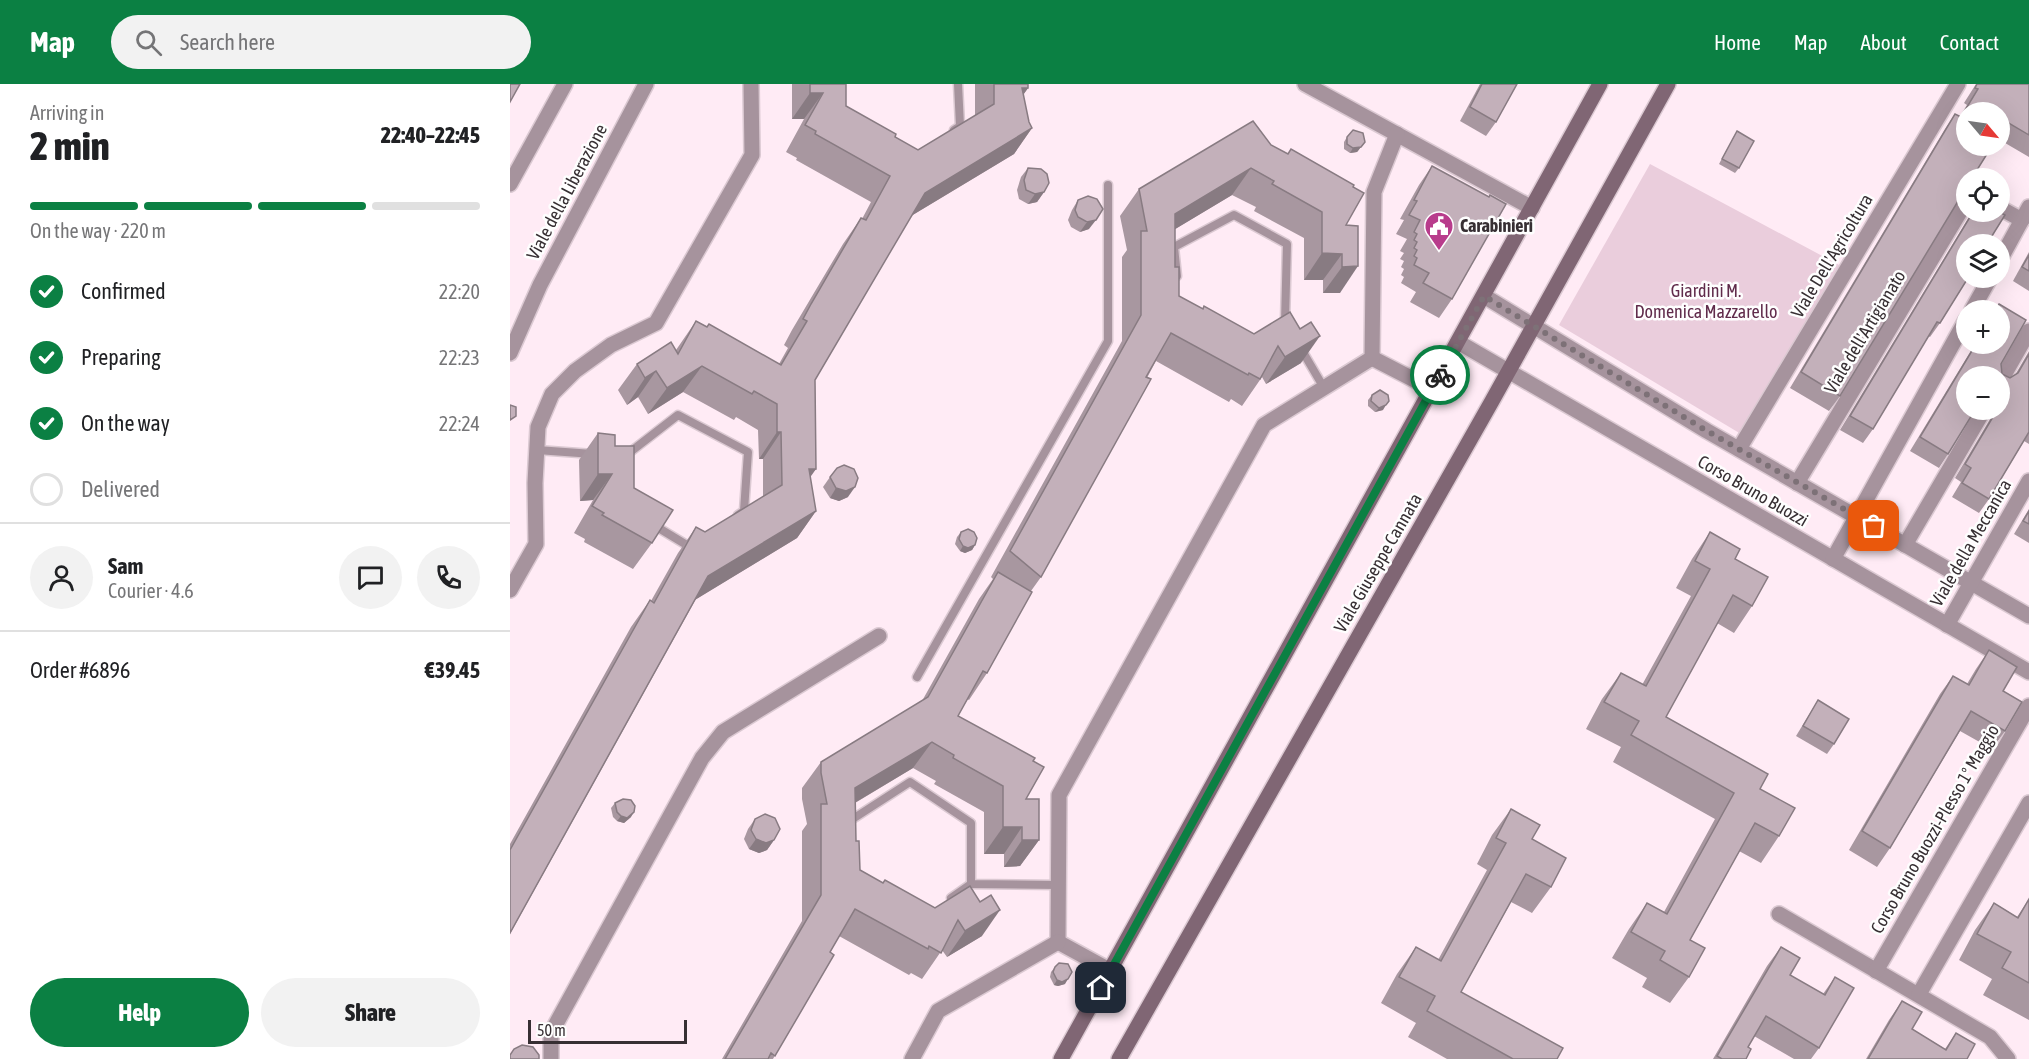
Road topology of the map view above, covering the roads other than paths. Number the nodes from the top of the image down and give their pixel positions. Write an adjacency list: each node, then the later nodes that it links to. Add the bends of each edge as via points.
1 (565, 84): 11 (street)
2 (646, 84): 28 (street, Viale della Liberazione, via 540,285)
3 (752, 84): 36 (street, via 752,155 656,323 611,345 552,394 538,427)
4 (958, 84): 10 (lane, via 960,126)
5 (1305, 84): 9 (street)
6 (1600, 84): 13 (street, Viale Giuseppe Cannata)
7 (1668, 84): 21 (street, Viale Giuseppe Cannata)
8 (1958, 84): 35 (street, Viale Dell'Agricoltura)
9 (1397, 134): 13 (street); 29 (street, via 1374,192)
10 (943, 137)
11 (510, 184)
12 (1108, 185): 55 (lane, via 1108,341)
13 (1532, 208): 19 (street, Viale Giuseppe Cannata)
14 (2010, 210): 15 (street)
15 (2025, 213): 17 (street)
16 (1956, 219): 42 (street, Viale dell'Artigianato)
17 (2010, 241)
18 (1177, 281): 20 (lane, via 1174,247 1234,215 1287,244)
19 (1484, 296): 21 (street, Corso Bruno Buozzi); 27 (street, Viale Giuseppe Cannata)
20 (1285, 322): 22 (lane); 23 (lane)
21 (1535, 325): 31 (street, Viale Giuseppe Cannata); 35 (street, Corso Bruno Buozzi)
22 (1275, 326)
23 (1291, 331)
24 (2029, 331): 30 (street)
25 (1956, 338): 43 (street)
26 (1296, 341): 32 (lane)
27 (1458, 342): 31 (street, Corso Bruno Buozzi); 33 (street, Viale Giuseppe Cannata)
28 (510, 353)
29 (1372, 358): 32 (street); 33 (street)
30 (2009, 366)
31 (1509, 372): 48 (street, Corso Bruno Buozzi); 70 (street, Viale Giuseppe Cannata)
32 (1324, 388): 60 (street, via 1264,425 1059,795)
33 (1432, 389): 64 (street, Viale Giuseppe Cannata)
34 (1978, 420): 47 (street)
35 (1739, 449): 42 (street, Corso Bruno Buozzi)
36 (537, 450): 37 (lane); 50 (street, via 536,544)
37 (602, 455)
38 (612, 456): 39 (lane)
39 (623, 457): 40 (lane); 45 (lane, via 678,415 748,453 744,511)
40 (624, 467)
41 (2029, 481): 49 (street, Viale della Meccanica)
42 (1797, 483): 43 (street, Corso Bruno Buozzi)
43 (1857, 517): 47 (street, Corso Bruno Buozzi); 48 (street)
44 (644, 519): 46 (lane, via 690,547)
45 (726, 523)
46 (699, 541)
47 (1905, 545): 49 (street, Corso Bruno Buozzi)
48 (1833, 559): 52 (street, Corso Bruno Buozzi)
49 (1970, 582): 51 (street, Corso Bruno Buozzi); 52 (street, Viale della Meccanica)
50 (510, 590)
51 (2029, 616)
52 (1947, 625): 54 (street, Corso Bruno Buozzi)
53 (879, 636): 67 (street, via 723,732 702,758 551,1033)
54 (2029, 672)
55 (918, 677)
56 (2029, 706): 65 (street, Corso Bruno Buozzi-Plesso 1° Maggio)
57 (2029, 803): 66 (street)
58 (849, 831): 59 (lane, via 848,820 909,782 971,823)
59 (971, 884): 60 (lane); 61 (lane)
60 (1058, 885): 63 (street)
61 (944, 903)
62 (1779, 914): 65 (street)
63 (1058, 942): 64 (street); 68 (street, via 938,1011)
64 (1111, 971): 69 (street, Viale Giuseppe Cannata)
65 (1876, 971): 66 (street)
66 (1919, 994): 71 (street, via 1990,1037)
67 (550, 1059)
68 (912, 1059)
69 (1061, 1059)
70 (1119, 1059)
71 (2008, 1059)

